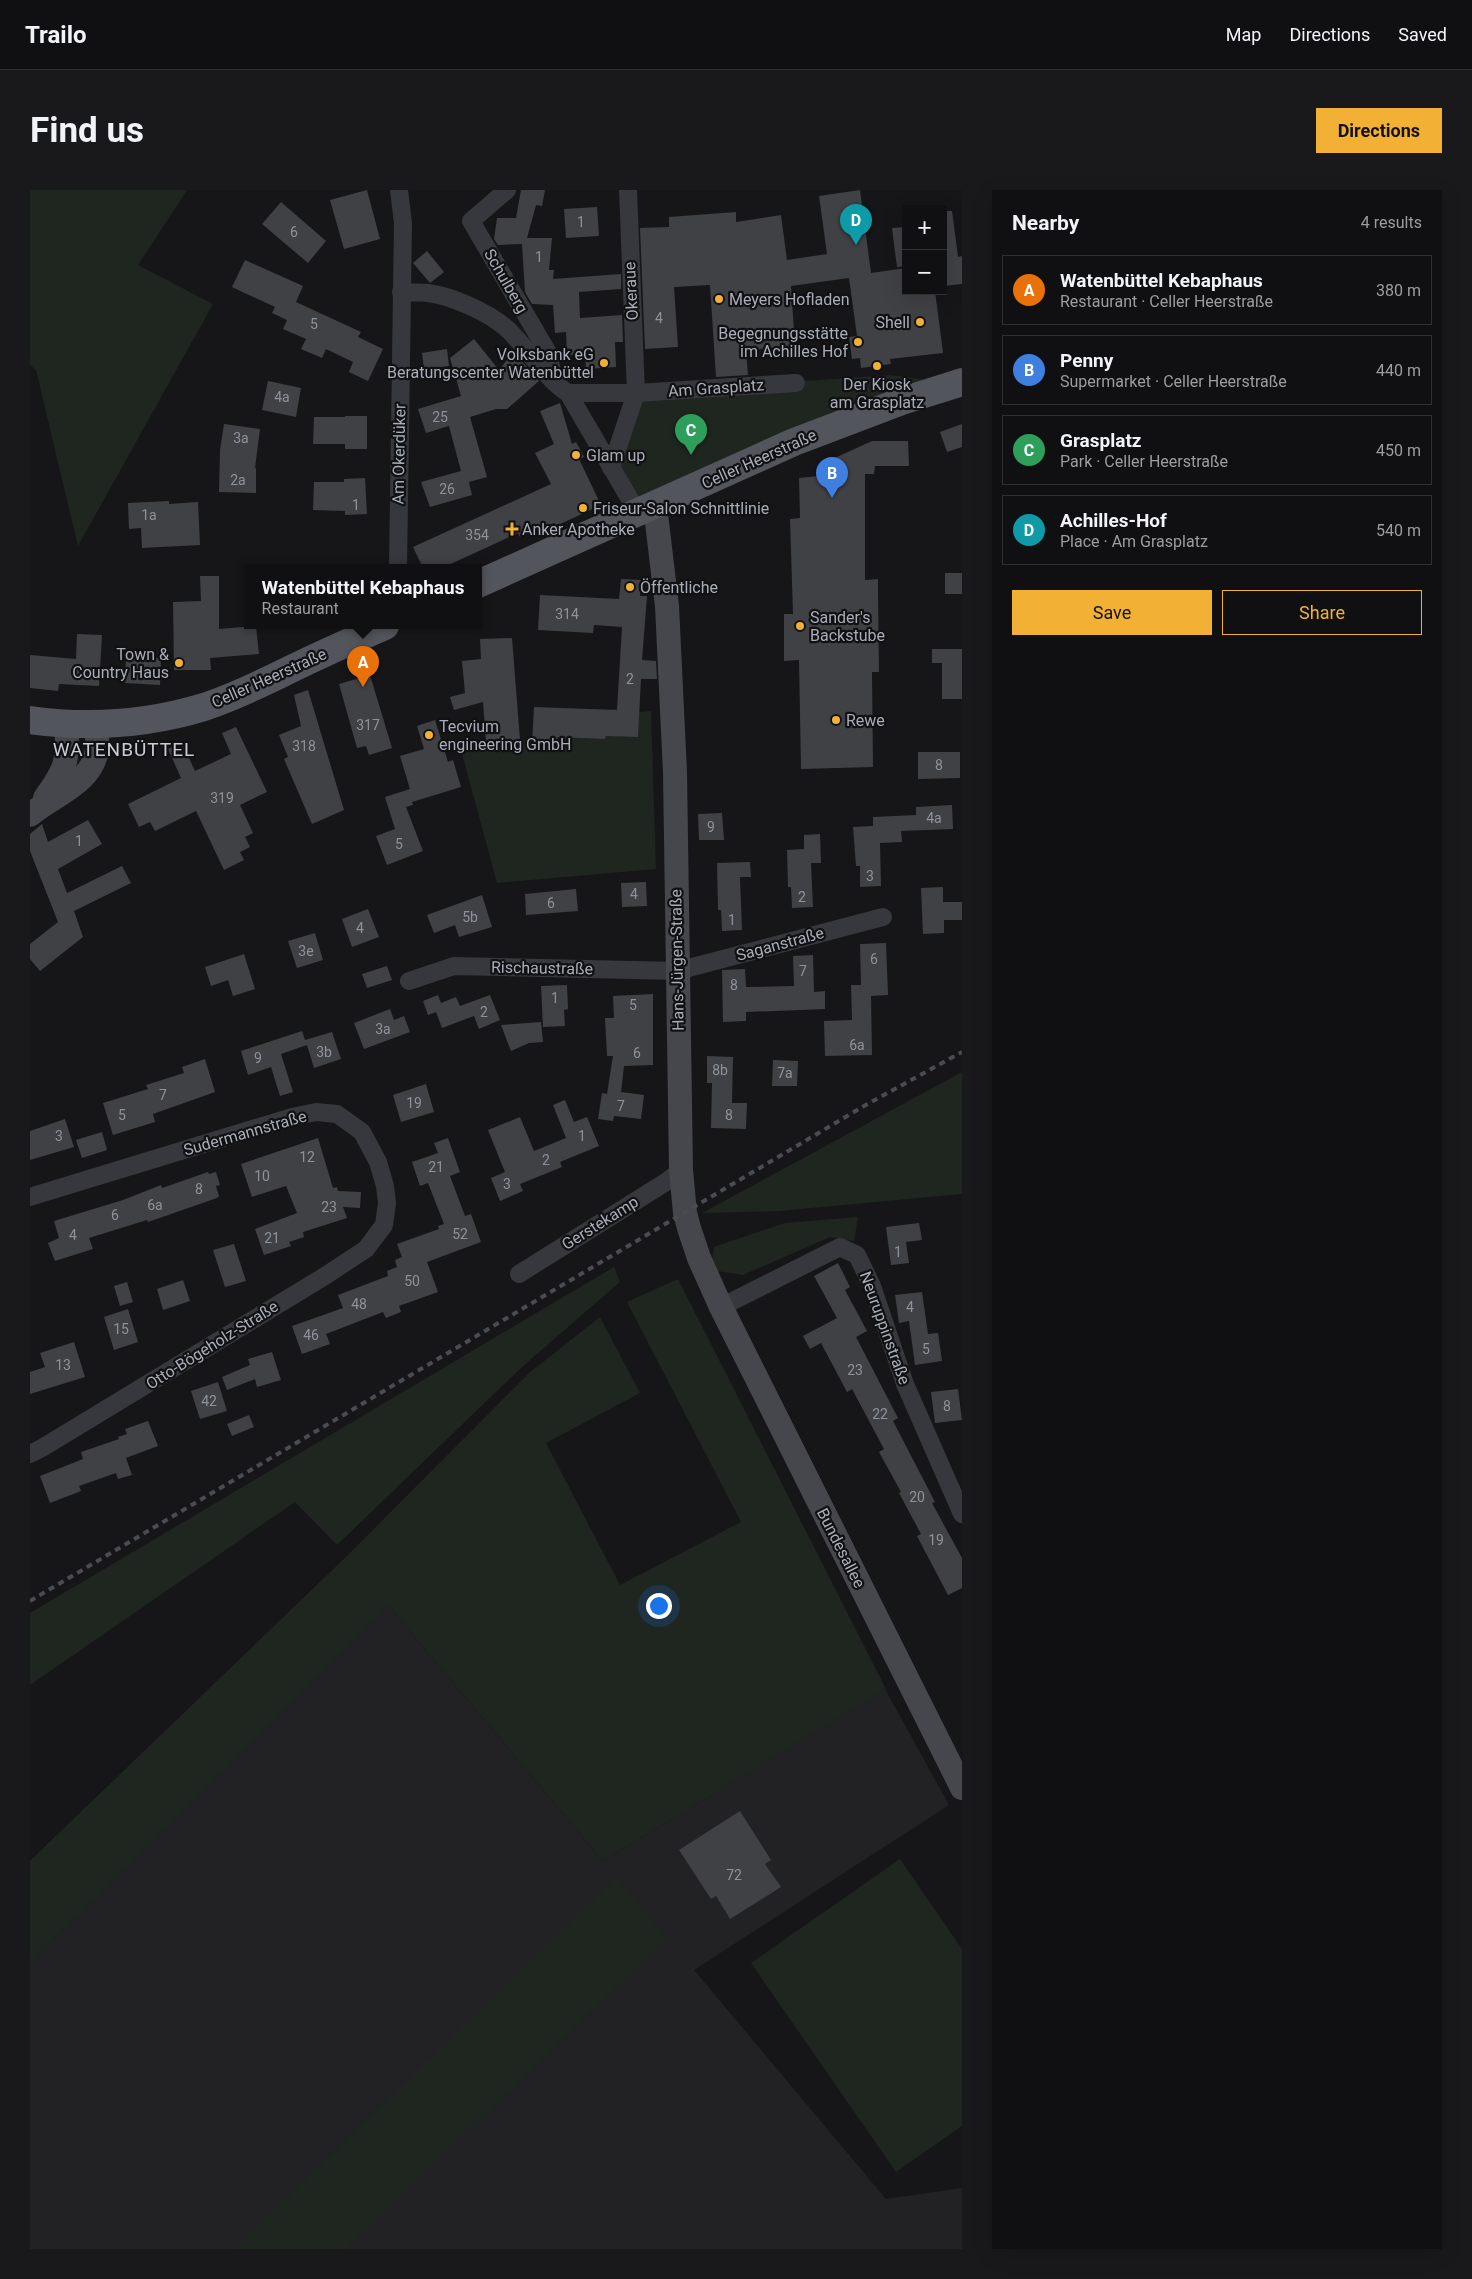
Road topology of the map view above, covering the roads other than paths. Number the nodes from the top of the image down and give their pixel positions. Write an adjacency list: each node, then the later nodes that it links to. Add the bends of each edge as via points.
1 (399, 190): 4 (street, Am Okerdüker, via 403,223)
2 (507, 190): 7 (street, Schulberg, via 471,221 546,351)
3 (628, 190): 8 (street, Okeraue)
4 (401, 292): 7 (street, Schulberg, via 429,293 481,312 505,327); 11 (street, Am Okerdüker)
5 (962, 382): 10 (main road, Celler Heerstraße, via 794,442)
6 (796, 383): 8 (street, Am Grasplatz)
7 (562, 389): 8 (street, Am Grasplatz); 9 (street)
8 (636, 393): 9 (street)
9 (611, 468): 10 (street)
10 (646, 509): 12 (main road, Celler Heerstraße); 19 (main road, Hans-Jürgen-Straße, via 667,606 675,772)
11 (398, 564)
12 (482, 582)
13 (378, 629): 16 (main road, Celler Heerstraße, via 204,707 152,719)
14 (30, 720): 15 (main road, Celler Heerstraße)
15 (67, 724): 16 (main road, Celler Heerstraße); 17 (main road, via 67,761 60,777)
16 (96, 724): 17 (main road, via 98,746 88,772)
17 (34, 812)
18 (883, 918): 19 (street, Saganstraße)
19 (677, 971): 20 (street, Rischaustraße, via 454,966); 21 (main road, Hans-Jürgen-Straße)
20 (408, 981)
21 (681, 1170): 24 (street, Gerstekamp); 25 (main road, Hans-Jürgen-Straße, via 689,1228)
22 (30, 1197): 23 (street, Sudermannstraße, via 292,1117 337,1114 362,1132 378,1162 387,1203)
23 (384, 1225): 26 (street, Otto-Bögeholz-Straße, via 366,1249 325,1276)
24 (518, 1274)
25 (721, 1308): 27 (street, Neuruppinstraße, via 840,1247 858,1255 872,1286 905,1384); 28 (main road, Bundesallee)
26 (30, 1454)
27 (962, 1514)
28 (962, 1788)

